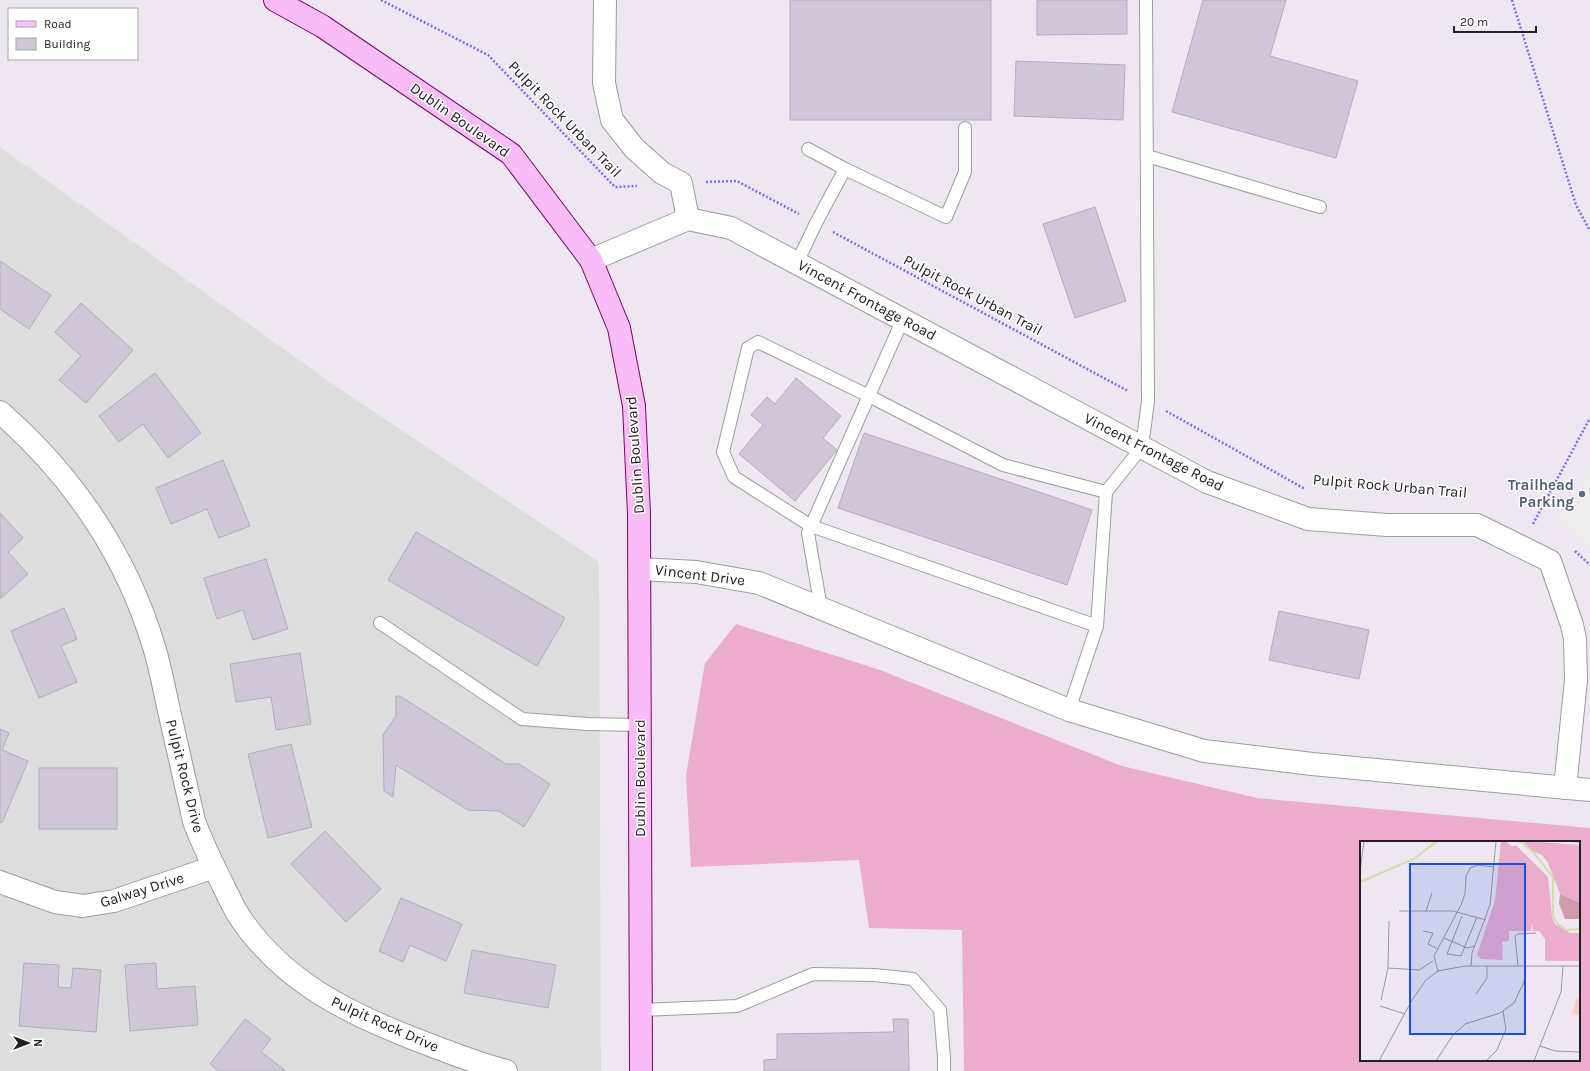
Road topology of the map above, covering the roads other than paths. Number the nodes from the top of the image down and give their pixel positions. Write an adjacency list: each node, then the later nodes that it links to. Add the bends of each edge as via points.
1 (275, 0): 10 (main road, Dublin Boulevard, via 322,26 511,154)
2 (605, 0): 9 (street, via 604,83 612,120 634,148 662,173 681,183)
3 (1146, 0): 6 (lane)
4 (965, 128): 7 (lane, via 965,172 946,217)
5 (808, 148): 7 (lane)
6 (1147, 156): 8 (lane); 15 (lane, via 1148,401)
7 (845, 169): 11 (lane)
8 (1320, 207)
9 (688, 219): 10 (street); 11 (street, Vincent Frontage Road, via 731,228)
10 (591, 260): 18 (main road, Dublin Boulevard, via 619,328 634,406)
11 (797, 263): 12 (street, Vincent Frontage Road)
12 (903, 319): 13 (lane); 15 (street, Vincent Frontage Road)
13 (869, 396): 16 (lane, via 1003,465); 17 (lane); 17 (lane, via 758,342 748,348 723,452 734,477)
14 (0, 412): 26 (street, Pulpit Rock Drive, via 54,465 96,520 116,555 142,612 155,650 194,821)
15 (1142, 447): 16 (lane); 24 (street, Vincent Frontage Road, via 1207,482 1308,518 1387,525 1477,525 1550,561 1575,639 1576,680)
16 (1106, 492): 21 (lane)
17 (811, 526): 19 (lane, via 808,533); 21 (lane)
18 (640, 569): 19 (street, Vincent Drive, via 696,572 759,583); 23 (main road, Dublin Boulevard)
19 (820, 608): 22 (street, Vincent Drive)
20 (380, 623): 23 (lane, via 522,719)
21 (1096, 626): 22 (lane)
22 (1069, 710): 24 (street, Vincent Drive, via 1204,750 1312,764)
23 (640, 725): 28 (main road, Dublin Boulevard)
24 (1565, 788): 25 (street, Vincent Drive)
25 (1590, 790)
26 (214, 867): 27 (street, Galway Drive, via 114,901 83,906 55,902); 29 (street, Pulpit Rock Drive, via 239,916 266,949 291,974 320,995 355,1014 393,1030 484,1066)
27 (0, 882)
28 (641, 1010): 30 (main road, Dublin Boulevard); 31 (lane, via 737,1006 813,974 874,975 913,979 940,1010)
29 (506, 1071)
30 (641, 1071)
31 (944, 1071)

